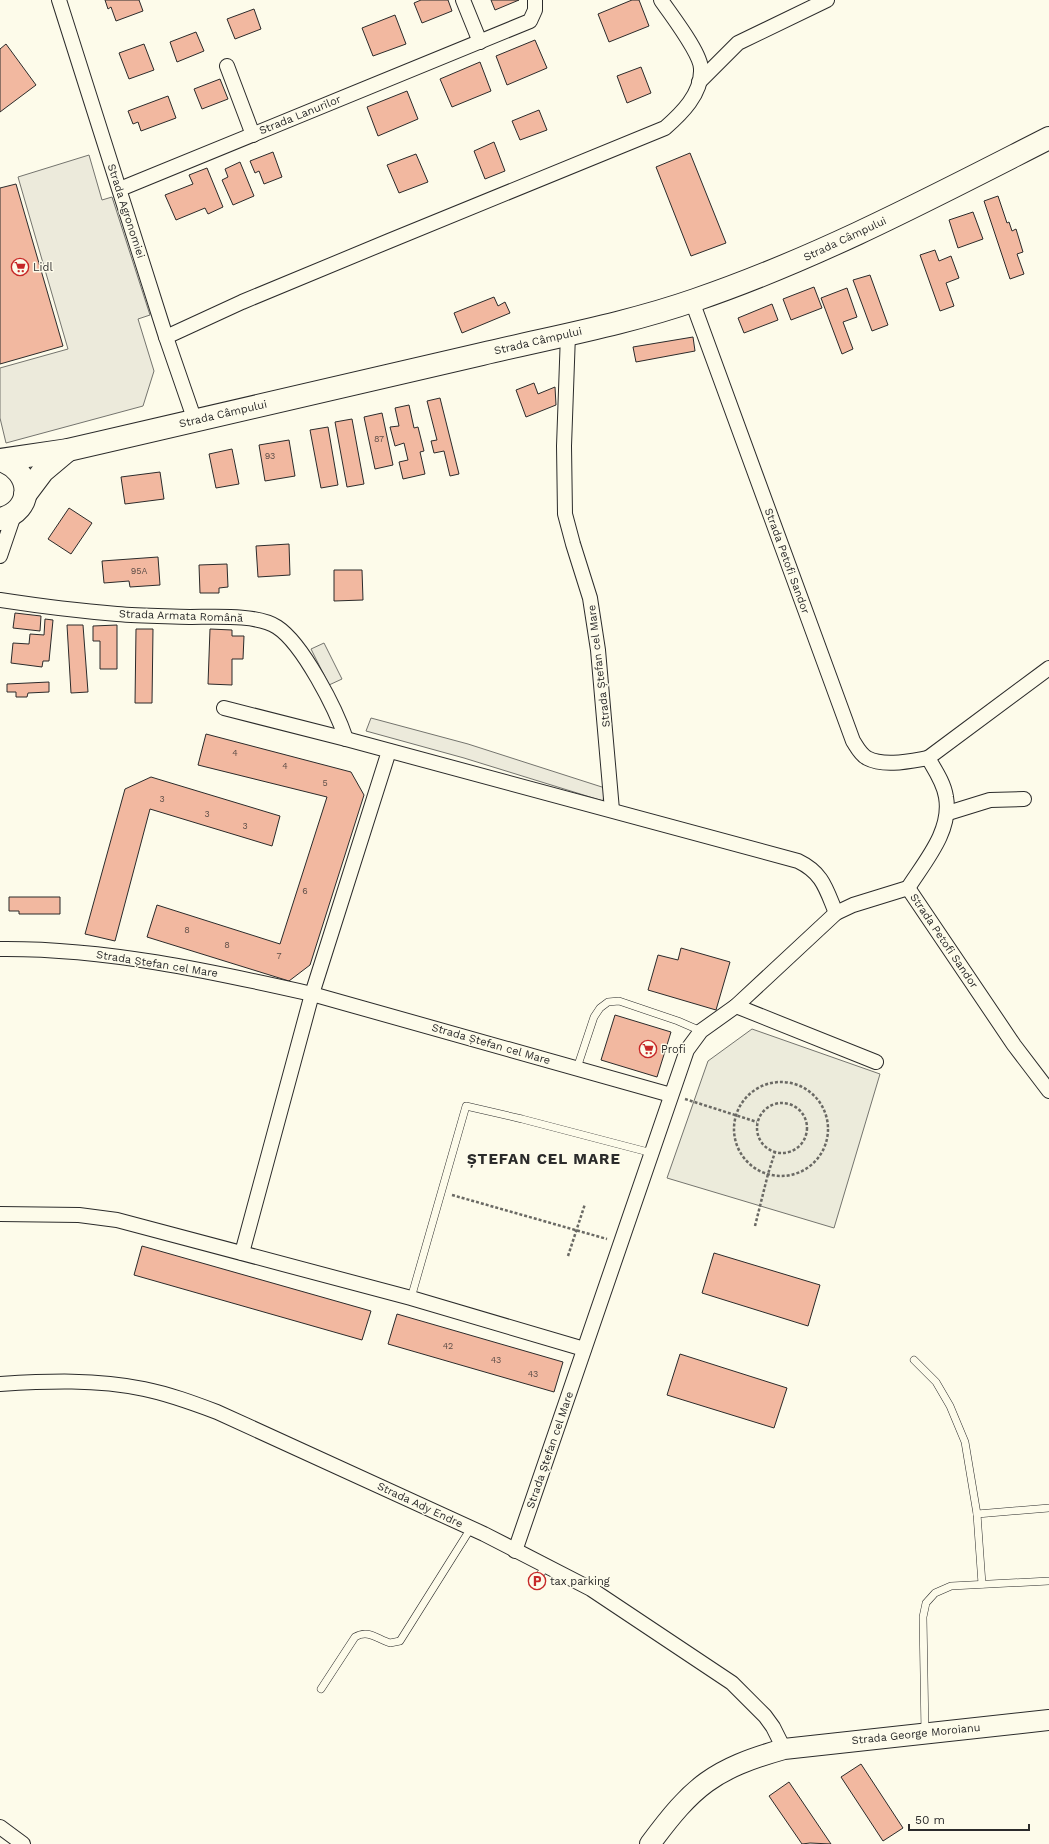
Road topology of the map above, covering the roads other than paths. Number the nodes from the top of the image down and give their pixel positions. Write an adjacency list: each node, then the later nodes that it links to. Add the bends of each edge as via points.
1 (59, 0): 11 (street, Strada Agronomiei)
2 (463, 0): 6 (street)
3 (535, 0): 6 (street, Strada Lanurilor, via 536,10 530,21)
4 (661, 0): 8 (street, via 699,58 702,69)
5 (827, 0): 8 (street, via 738,43)
6 (480, 42): 9 (street, Strada Lanurilor)
7 (227, 66): 9 (street)
8 (699, 82): 14 (street, via 683,112 665,128 330,265)
9 (252, 135): 11 (street, Strada Lanurilor)
10 (1049, 138): 12 (main road, Strada Câmpului, via 825,250)
11 (120, 189): 14 (street, Strada Agronomiei)
12 (692, 301): 13 (main road, Strada Câmpului, via 651,314); 25 (street, Strada Petofi Sandor, via 853,741 867,758 880,761 901,763)
13 (568, 334): 15 (main road, Strada Câmpului); 27 (street, Strada Ștefan cel Mare, via 564,446 565,514 590,598 598,650)
14 (166, 337): 15 (street, Strada Agronomiei)
15 (195, 421): 16 (main road, Strada Câmpului)
16 (68, 450): 17 (main road, Strada Câmpului); 18 (main road, via 43,471)
17 (0, 460): 18 (main road, Strada Câmpului, via 17,468 23,476 25,486)
18 (14, 509): 19 (street)
19 (0, 556)
20 (0, 600): 23 (street, Strada Armata Română, via 119,614 252,619 275,626 287,635 298,649 340,720)
21 (1049, 668): 25 (street, Strada Petofi Sandor)
22 (224, 708): 23 (street)
23 (346, 739): 24 (street)
24 (389, 751): 27 (street); 32 (street)
25 (928, 758): 28 (street, Strada Petofi Sandor, via 946,796)
26 (1024, 799): 28 (street, via 990,800)
27 (612, 810): 30 (street, via 798,861 817,873 825,885)
28 (948, 814): 29 (street, Strada Petofi Sandor, via 941,835)
29 (908, 888): 30 (street, Strada Ștefan cel Mare); 37 (street, Strada Petofi Sandor, via 1014,1045)
30 (836, 913): 33 (street, Strada Ștefan cel Mare)
31 (0, 949): 32 (street, Strada Ștefan cel Mare, via 43,949 128,959)
32 (312, 994): 36 (street, Strada Ștefan cel Mare); 41 (street)
33 (736, 1006): 34 (street, Strada Ștefan cel Mare); 35 (street)
34 (701, 1031): 36 (lane, via 618,1001 608,1002 594,1017); 38 (street, Strada Ștefan cel Mare, via 687,1050)
35 (876, 1062)
36 (577, 1068): 38 (street, Strada Ștefan cel Mare)
37 (1049, 1091)
38 (671, 1095): 39 (street, Strada Ștefan cel Mare)
39 (652, 1153): 42 (lane, via 466,1106); 43 (street, Strada Ștefan cel Mare)
40 (0, 1214): 41 (street, via 79,1214 117,1220)
41 (242, 1253): 42 (street)
42 (411, 1298): 43 (street)
43 (584, 1349): 49 (street, Strada Ștefan cel Mare)
44 (914, 1360): 47 (lane, via 936,1382 950,1406 965,1442)
45 (0, 1384): 48 (street, Strada Ady Endre, via 47,1381 96,1382 144,1389 181,1398)
46 (1049, 1508): 47 (lane)
47 (977, 1514): 53 (lane)
48 (471, 1528): 49 (street, Strada Ady Endre); 54 (lane, via 400,1640 390,1643 361,1633 355,1637)
49 (516, 1551): 50 (street, Strada Ady Endre)
50 (545, 1566): 51 (lane); 57 (street, Strada Ady Endre, via 591,1589 732,1683 765,1716)
51 (537, 1581)
52 (1049, 1581): 53 (lane)
53 (982, 1584): 56 (lane, via 951,1586 935,1592 926,1602 923,1617)
54 (321, 1689)
55 (1049, 1720): 56 (main road, Strada George Moroianu)
56 (925, 1733): 57 (main road, Strada George Moroianu)
57 (784, 1749): 60 (main road, Strada George Moroianu, via 736,1764 701,1784 685,1799)
58 (0, 1827): 59 (street)
59 (23, 1844)
60 (650, 1844)

